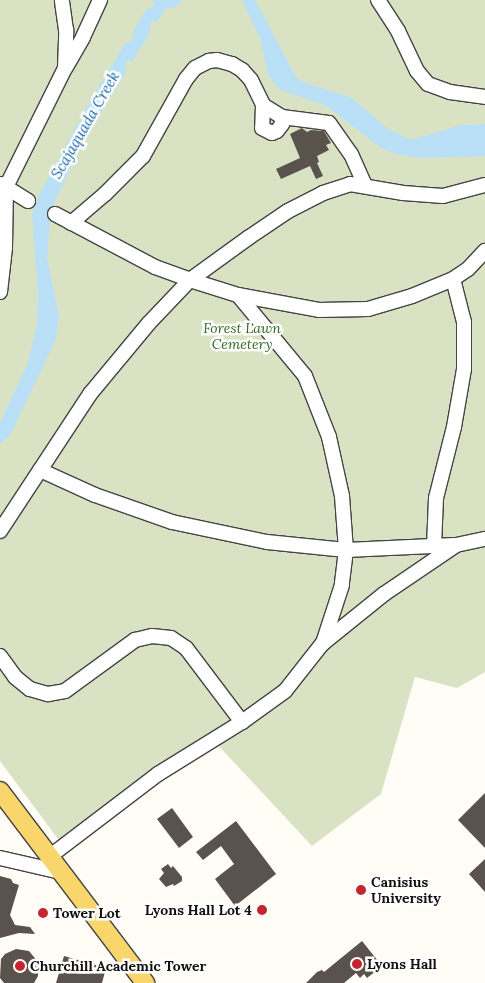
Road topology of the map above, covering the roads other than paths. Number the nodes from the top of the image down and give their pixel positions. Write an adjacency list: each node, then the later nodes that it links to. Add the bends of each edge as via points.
1 (62, 0): 4 (street, via 66,30)
2 (100, 0): 4 (street)
3 (378, 0): 5 (street, via 398,30 417,71 428,84 450,92)
4 (65, 68): 8 (street)
5 (485, 97)
6 (262, 105): 7 (street); 7 (street, via 263,129 272,133 277,131); 13 (street, via 251,80 232,64 217,60 195,68 143,156)
7 (282, 117): 10 (street, via 329,123 351,154)
8 (3, 185): 11 (street); 17 (street, via 5,248)
9 (485, 185): 10 (street, via 443,196)
10 (364, 186): 16 (street, via 350,184 323,193 288,211)
11 (28, 201)
12 (55, 214): 13 (street)
13 (71, 223): 16 (street)
14 (485, 251): 15 (street)
15 (453, 279): 18 (street, via 368,309 319,310); 23 (street, via 464,322 464,369 454,427 436,498)
16 (190, 280): 18 (street); 19 (street, via 90,394)
17 (0, 292)
18 (238, 295): 24 (street, via 305,376 331,446 342,496)
19 (40, 470): 20 (street); 24 (street, via 95,496 172,522 267,542)
20 (0, 531)
21 (485, 539): 22 (street)
22 (456, 545): 23 (street); 25 (street, via 384,594)
23 (434, 546): 24 (street)
24 (346, 550): 25 (street, via 342,585)
25 (322, 644): 27 (street, via 285,691)
26 (0, 656): 27 (street, via 15,677 30,689 48,694 65,691 135,640 152,636 171,638 186,648)
27 (242, 722): 29 (street, via 158,774)
28 (0, 791): 29 (main road)
29 (49, 856): 31 (main road)
30 (0, 858): 31 (street)
31 (61, 872): 32 (main road)
32 (145, 983)

